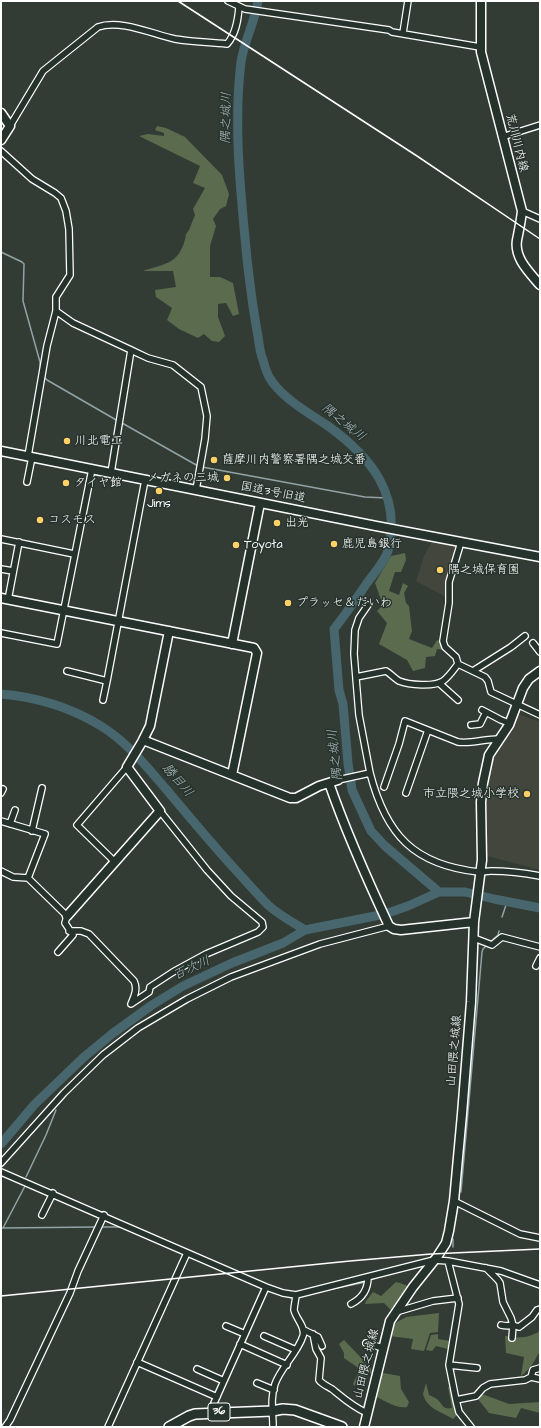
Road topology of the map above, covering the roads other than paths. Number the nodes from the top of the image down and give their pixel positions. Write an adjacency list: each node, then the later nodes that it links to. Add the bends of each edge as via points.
1 (228, 1): 4 (street)
2 (408, 1): 5 (street)
3 (481, 1): 6 (street, 荒川川内線)
4 (242, 8): 5 (street); 9 (street, via 232,38 227,44 177,39 118,24 98,26 43,71)
5 (402, 33): 6 (street)
6 (480, 47): 10 (street, 荒川川内線)
7 (1, 113): 9 (street)
8 (540, 125): 10 (street)
9 (10, 126): 11 (street)
10 (502, 137): 13 (street, 荒川川内線)
11 (1, 140)
12 (1, 151): 16 (street, via 32,179 55,193 64,205 69,229 71,270 56,298)
13 (522, 212): 14 (street); 15 (street, 荒川川内線, via 517,242 520,259)
14 (540, 219)
15 (540, 284)
16 (56, 311): 17 (street, via 73,323); 19 (street, via 47,346)
17 (131, 350): 21 (street); 24 (street, via 173,365 201,387 207,416)
18 (1, 451): 19 (street, 国道3号旧道)
19 (30, 457): 20 (street, 国道3号旧道); 23 (street)
20 (92, 469): 21 (street, 国道3号旧道); 29 (street)
21 (111, 473): 22 (street, 国道3号旧道)
22 (145, 480): 24 (street, 国道3号旧道); 36 (street)
23 (26, 482)
24 (196, 490): 25 (street, 国道3号旧道)
25 (260, 503): 28 (street, 国道3号旧道); 41 (street)
26 (1, 539): 27 (street)
27 (19, 542): 29 (street); 32 (street)
28 (461, 542): 30 (street, 国道3号旧道); 43 (street, via 449,582 449,604 443,641 445,647 456,657)
29 (74, 554): 35 (street)
30 (540, 557)
31 (1, 568): 32 (street)
32 (13, 571): 33 (street)
33 (4, 599): 35 (street)
34 (368, 605): 47 (street, via 355,630)
35 (63, 610): 36 (street); 38 (street, via 57,644)
36 (118, 621): 37 (street); 48 (street)
37 (168, 631): 41 (street); 60 (street, via 150,726)
38 (1, 633)
39 (525, 636): 46 (street)
40 (533, 643): 42 (street)
41 (232, 644): 63 (street, via 252,647 257,653)
42 (540, 652)
43 (458, 664): 46 (street); 49 (street)
44 (67, 671): 48 (street)
45 (540, 671): 54 (street, 山田隈之城線, via 523,688)
46 (473, 672): 54 (street, via 485,677 491,692)
47 (356, 678): 49 (street, via 386,671 399,681 407,683); 62 (street, via 359,715)
48 (107, 681): 51 (street)
49 (439, 683): 50 (street)
50 (452, 694): 52 (street); 53 (street)
51 (103, 700)
52 (450, 700)
53 (458, 700)
54 (516, 704): 55 (street); 56 (street, 山田隈之城線)
55 (540, 715)
56 (509, 723): 57 (street, via 484,711 480,724); 59 (street, 山田隈之城線)
57 (472, 725)
58 (428, 730): 59 (street, via 458,742); 66 (street, via 405,721); 68 (street)
59 (498, 739): 76 (street, 山田隈之城線, via 489,755 483,783)
60 (143, 741): 61 (street); 63 (street)
61 (128, 765): 70 (street); 74 (street, via 77,825)
62 (369, 773): 64 (street); 76 (street, via 384,813 393,828 411,847 440,864)
63 (232, 775): 65 (street, via 290,798 296,798)
64 (338, 780): 65 (street)
65 (329, 783): 81 (street)
66 (384, 787)
67 (42, 788): 73 (street)
68 (406, 793)
69 (15, 810): 72 (street)
70 (160, 811): 74 (street); 82 (street, via 207,870 231,896 262,922 263,928 173,972 131,1004 136,990 134,981 89,934)
71 (1, 821): 72 (street)
72 (10, 824): 73 (street)
73 (32, 831): 78 (street, via 45,834)
74 (114, 862): 79 (street)
75 (1, 871): 78 (street, via 13,877)
76 (480, 873): 77 (street, via 491,871); 80 (street, 山田隈之城線)
77 (540, 876)
78 (28, 878): 79 (street)
79 (67, 916): 82 (street, via 65,923)
80 (475, 918): 81 (street, via 401,930); 83 (street, 山田隈之城線)
81 (388, 925): 88 (street, via 320,944 231,977 138,1028 103,1055 64,1093)
82 (70, 931): 85 (street, via 73,935)
83 (474, 938): 84 (street, via 492,945 502,936); 91 (street, 山田隈之城線)
84 (540, 947)
85 (58, 952)
86 (540, 958): 87 (street)
87 (536, 966)
88 (1, 1163)
89 (1, 1172): 90 (street)
90 (53, 1193): 92 (street); 93 (street)
91 (454, 1201): 94 (street, via 520,1234); 96 (street, 山田隈之城線, via 446,1243)
92 (42, 1215)
93 (104, 1216): 95 (street); 136 (street)
94 (540, 1238)
95 (186, 1254): 101 (street); 120 (street)
96 (434, 1260): 97 (street); 99 (street); 106 (street, 山田隈之城線)
97 (448, 1261): 98 (street); 103 (street)
98 (486, 1268): 100 (street); 108 (street, via 498,1280 503,1302)
99 (368, 1280): 102 (street); 104 (street, via 362,1297)
100 (540, 1285)
101 (265, 1288): 102 (street); 111 (street)
102 (296, 1295): 110 (street, via 294,1309)
103 (458, 1298): 106 (street, via 433,1301); 122 (street, via 458,1319)
104 (351, 1304)
105 (540, 1309): 108 (street, via 522,1326)
106 (395, 1312): 118 (street, 山田隈之城線)
107 (501, 1325): 108 (street)
108 (513, 1325): 114 (street)
109 (226, 1326): 111 (street)
110 (304, 1330): 112 (street); 119 (street)
111 (245, 1334): 116 (street)
112 (313, 1334): 117 (street, via 318,1337); 135 (street, via 321,1358 320,1382 348,1403)
113 (264, 1336): 119 (street)
114 (512, 1338)
115 (366, 1343): 118 (street)
116 (240, 1344): 121 (street); 128 (street)
117 (322, 1346)
118 (383, 1348): 135 (street, 山田隈之城線)
119 (296, 1350): 121 (street)
120 (137, 1362): 131 (street); 137 (street)
121 (287, 1365): 130 (street)
122 (449, 1365): 123 (street); 132 (street)
123 (477, 1368)
124 (540, 1368): 126 (street, via 533,1370)
125 (197, 1369): 128 (street)
126 (531, 1377): 127 (street); 132 (street, via 490,1384 476,1396)
127 (540, 1379)
128 (224, 1381): 131 (street)
129 (257, 1383): 130 (street)
130 (274, 1390): 133 (street)
131 (217, 1397): 134 (street)
132 (456, 1400): 142 (street, via 459,1412)
133 (272, 1411): 134 (main road, 36); 139 (street); 140 (main road, 36, via 295,1410)
134 (210, 1412): 138 (main road, 36, via 189,1416)
135 (367, 1413): 141 (street, 山田隈之城線)
136 (5, 1427)
137 (108, 1427)
138 (169, 1427)
139 (273, 1427)
140 (342, 1427)
141 (364, 1427)
142 (471, 1427)

